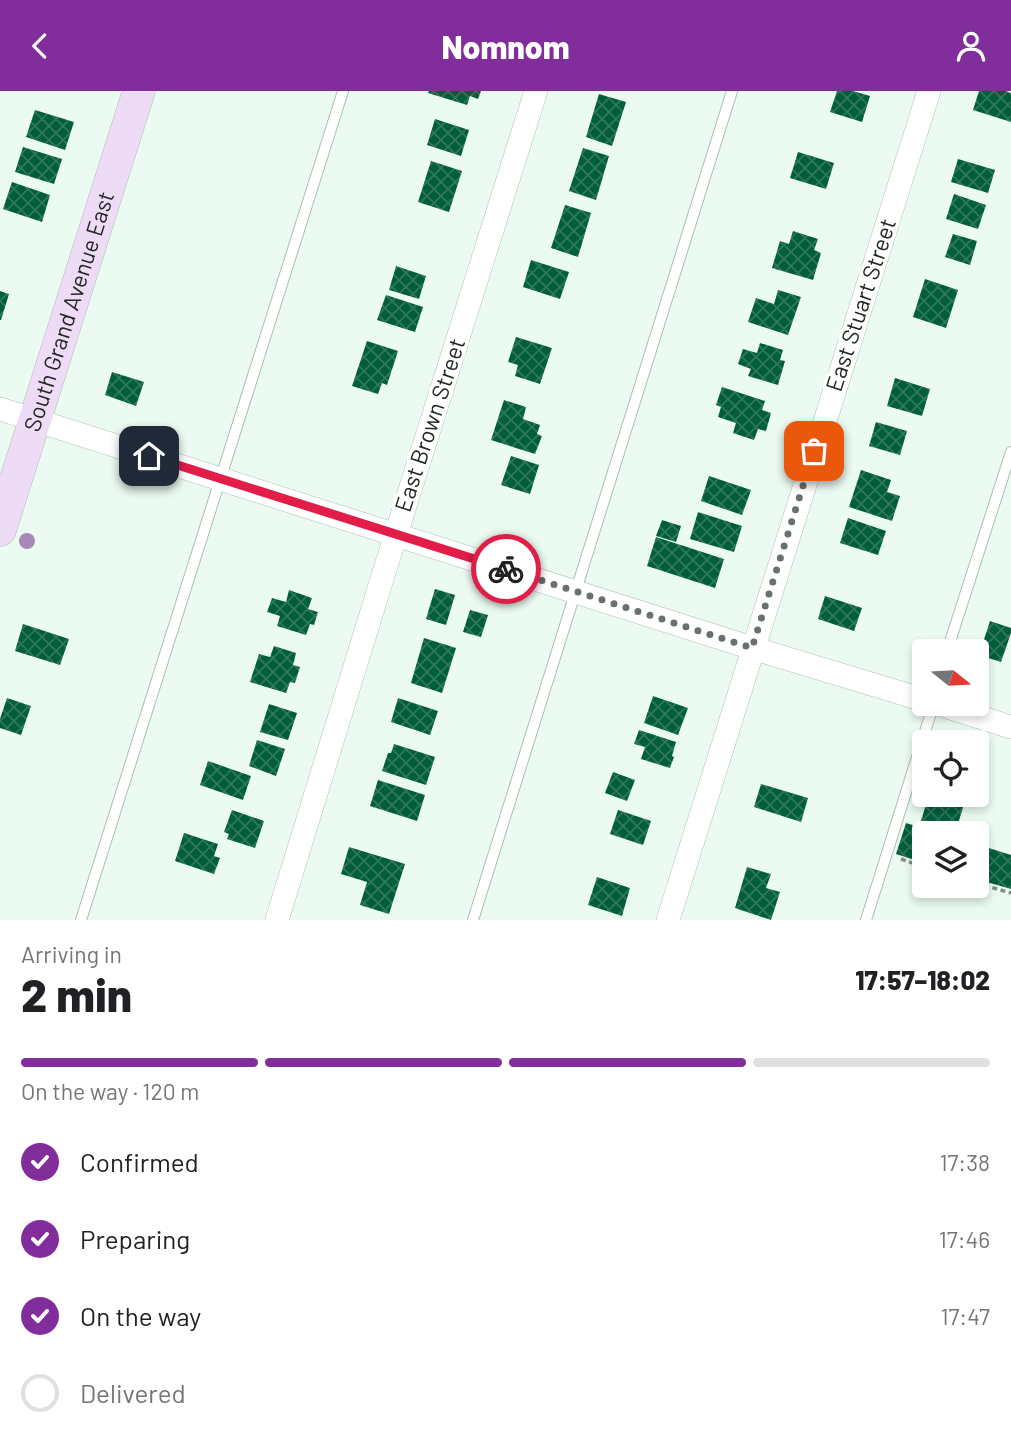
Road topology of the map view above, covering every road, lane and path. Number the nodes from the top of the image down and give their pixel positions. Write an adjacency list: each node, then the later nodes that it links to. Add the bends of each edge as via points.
1 (138, 91): 7 (main road, South Grand Avenue East)
2 (342, 91): 9 (lane)
3 (536, 91): 11 (street, East Brown Street)
4 (732, 91): 12 (lane)
5 (929, 91): 14 (street, East Stuart Street)
6 (0, 409): 7 (street)
7 (35, 421): 9 (street); 10 (main road, South Grand Avenue East)
8 (1011, 452): 13 (lane)
9 (221, 478): 11 (street); 23 (lane)
10 (0, 530)
11 (396, 534): 12 (street); 24 (street, East Brown Street)
12 (576, 591): 14 (street); 25 (lane)
13 (951, 639)
14 (752, 648): 15 (street); 26 (street, East Stuart Street)
15 (912, 696)
16 (930, 716): 27 (lane)
17 (976, 716): 18 (street)
18 (1011, 727)
19 (901, 859): 20 (path)
20 (912, 863)
21 (989, 887): 22 (path)
22 (1011, 893)
23 (81, 920)
24 (277, 920)
25 (473, 920)
26 (668, 920)
27 (866, 920)

